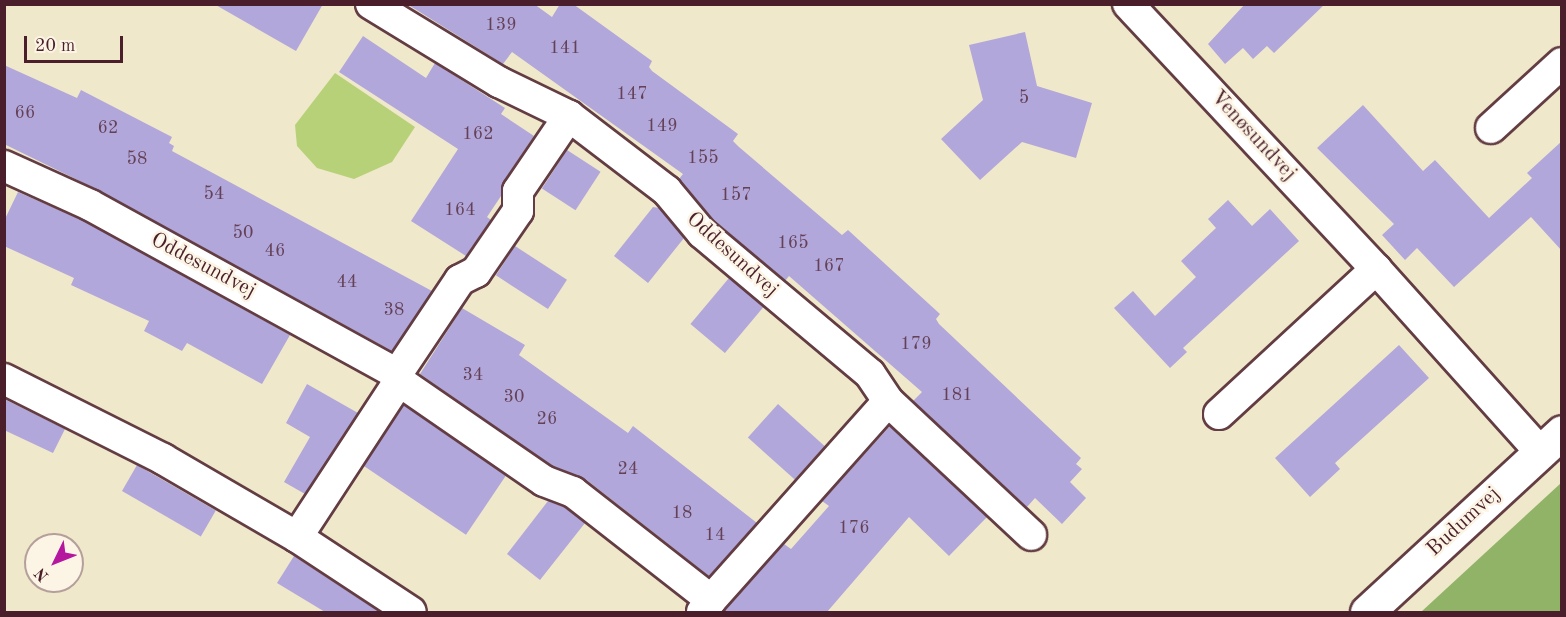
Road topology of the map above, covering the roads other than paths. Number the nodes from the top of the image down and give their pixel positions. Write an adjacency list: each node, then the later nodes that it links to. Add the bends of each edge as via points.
1 (371, 4): 4 (street, Oddesundvej, via 500,82)
2 (1128, 4): 7 (street, Venøsundvej)
3 (1562, 63): 5 (street)
4 (569, 116): 8 (street, via 518,191 519,211 476,272 460,280); 10 (street, Oddesundvej, via 667,191 702,233 870,374)
5 (1491, 128)
6 (4, 166): 8 (street, Oddesundvej, via 90,205)
7 (1376, 269): 11 (street); 12 (street, Venøsundvej)
8 (398, 377): 14 (street); 15 (street, Oddesundvej, via 544,481 573,492)
9 (4, 379): 14 (street, via 163,459)
10 (888, 401): 13 (street, Oddesundvej); 15 (street, Oddesundvej)
11 (1219, 414)
12 (1551, 442): 17 (street, Budumvej)
13 (1031, 535)
14 (297, 537): 16 (street)
15 (704, 609)
16 (411, 612)
17 (1367, 612)

